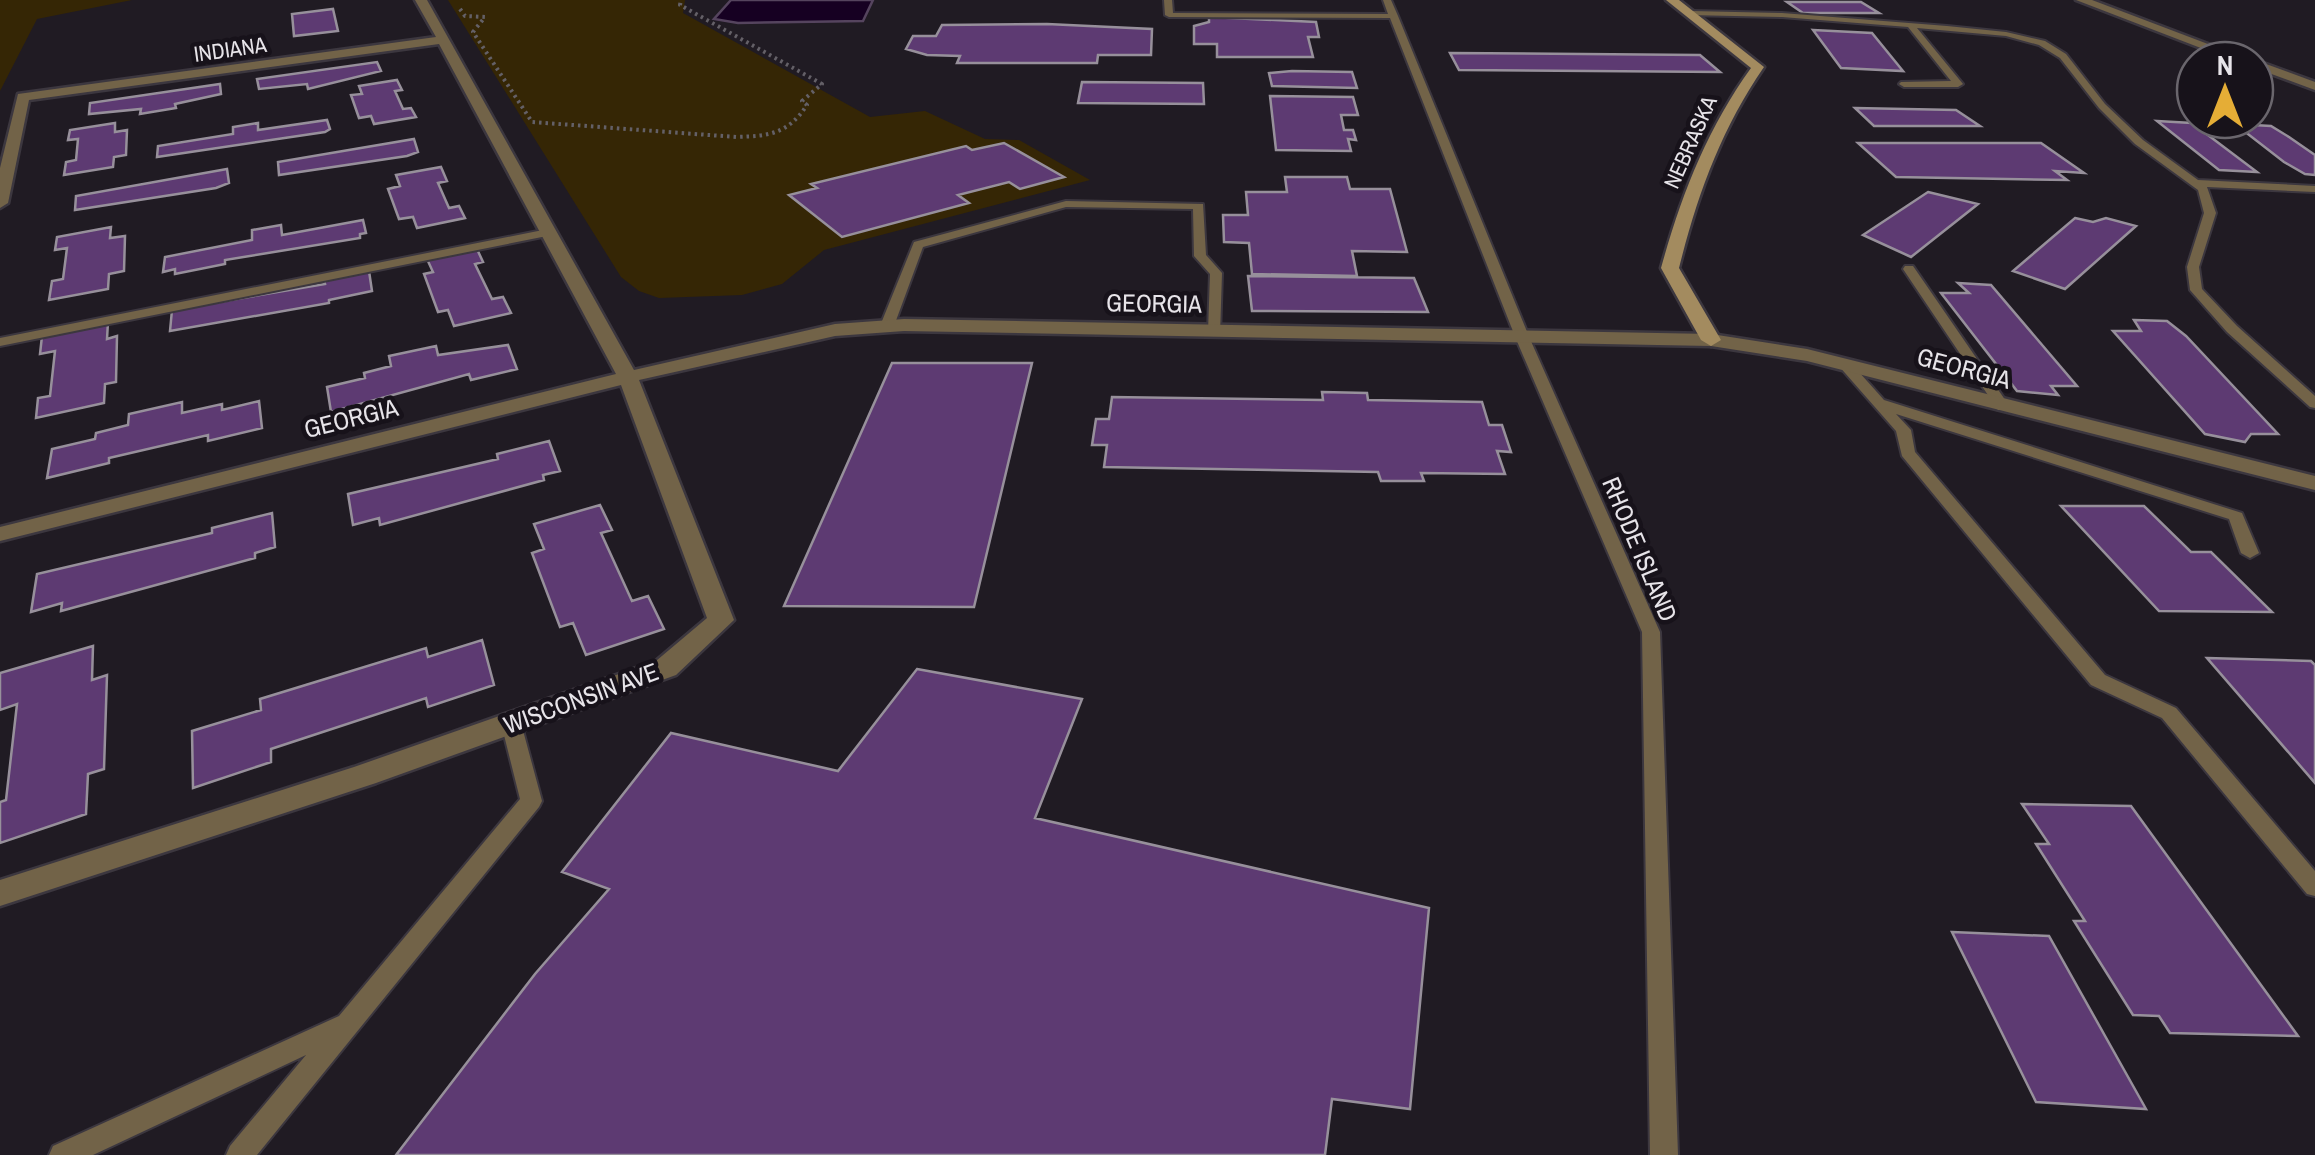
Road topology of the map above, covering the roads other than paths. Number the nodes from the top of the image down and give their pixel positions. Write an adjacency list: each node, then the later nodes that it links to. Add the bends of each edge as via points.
1 (421, 0): 8 (street, WISCONSIN AVE)
2 (1168, 0): 5 (lane, via 1169,15)
3 (1672, 0): 6 (street, NEBRASKA)
4 (2082, 0): 9 (street)
5 (1391, 8): 20 (lane, RHODE ISLAND)
6 (1690, 14): 7 (lane); 21 (street, NEBRASKA, via 1758,67 1730,104 1683,214 1670,268)
7 (1910, 25): 11 (lane, via 1958,84); 13 (lane, via 2042,43 2063,56 2139,142)
8 (443, 40): 15 (street, INDIANA, via 22,98); 16 (street, WISCONSIN AVE)
9 (2190, 40)
10 (2275, 71): 12 (street)
11 (1904, 84)
12 (2315, 86)
13 (2195, 182): 14 (lane); 26 (lane, via 2210,213 2193,268 2196,290)
14 (2315, 189)
15 (0, 204)
16 (548, 233): 22 (lane); 24 (street, WISCONSIN AVE)
17 (1910, 268): 27 (lane)
18 (887, 326): 19 (street, GEORGIA); 19 (lane, via 918,245 1066,204 1199,206 1200,256 1216,273); 24 (street, GEORGIA, via 835,330)
19 (1215, 332): 20 (street, GEORGIA)
20 (1524, 339): 21 (street, GEORGIA); 37 (lane, RHODE ISLAND, via 1651,632)
21 (1711, 340): 23 (street, GEORGIA)
22 (0, 342)
23 (1844, 365): 25 (lane); 27 (street, GEORGIA)
24 (628, 377): 29 (street, GEORGIA); 31 (street, WISCONSIN AVE, via 721,620 666,668)
25 (1878, 403): 30 (lane, via 2236,516); 32 (lane, via 1903,430 1908,454 2098,680 2169,713)
26 (2315, 404)
27 (2004, 407): 28 (street, GEORGIA)
28 (2315, 483)
29 (0, 534)
30 (2250, 552)
31 (511, 724): 33 (street, WISCONSIN AVE); 34 (lane, via 531,801)
32 (2315, 886)
33 (0, 893)
34 (348, 1024): 35 (lane); 36 (lane)
35 (63, 1155)
36 (240, 1155)
37 (1664, 1155)

